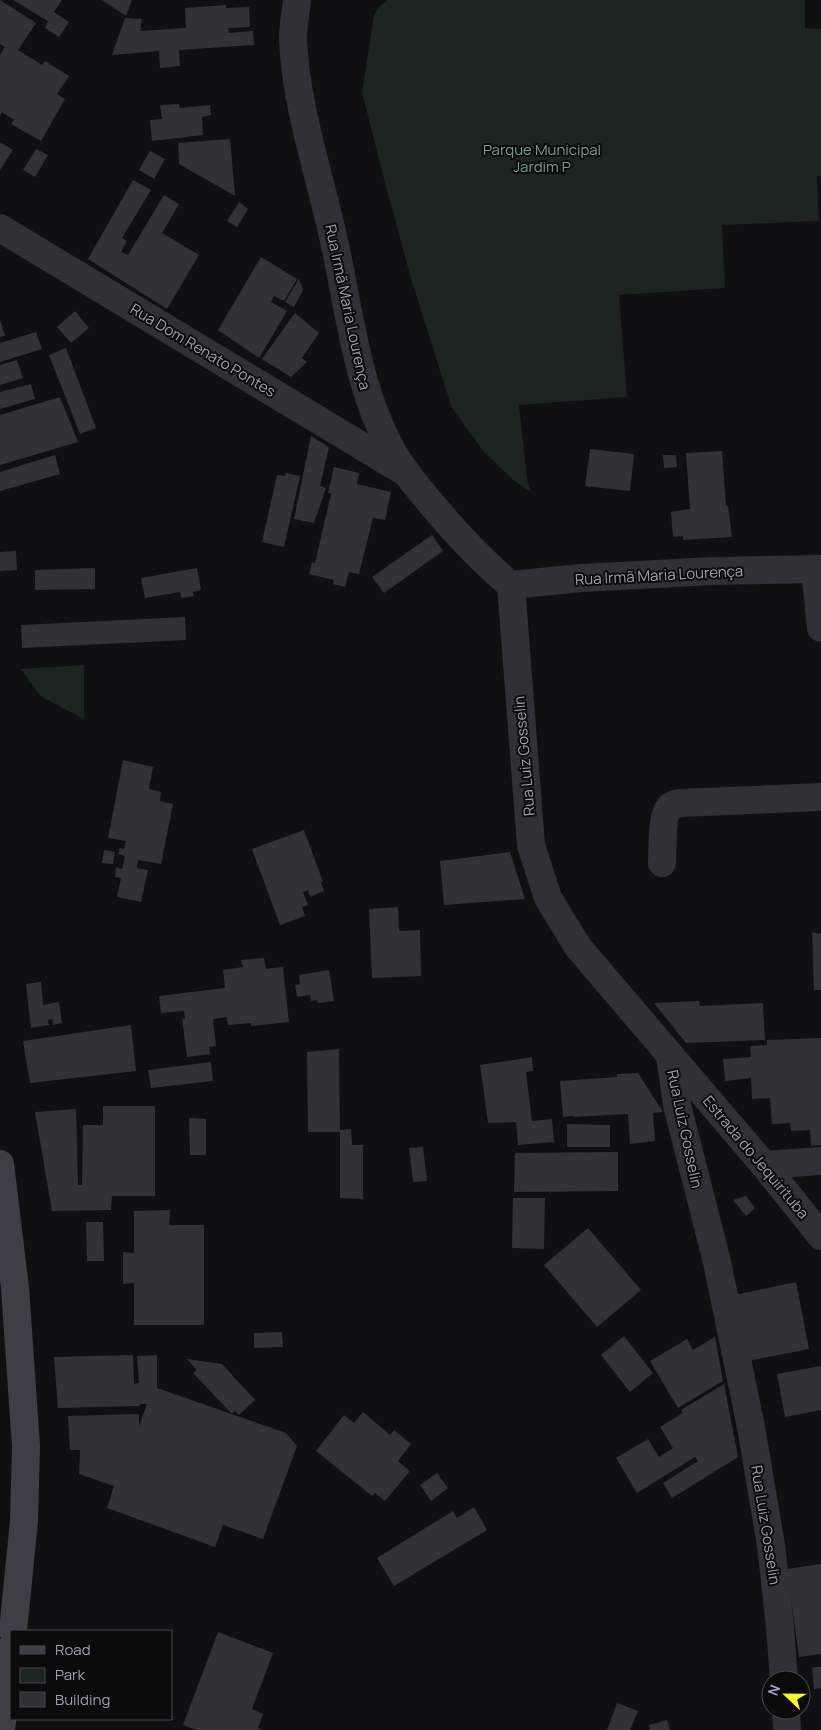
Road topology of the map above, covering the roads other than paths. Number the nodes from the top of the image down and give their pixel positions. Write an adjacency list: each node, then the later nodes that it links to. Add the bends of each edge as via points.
1 (297, 0): 3 (street, Rua Irmã Maria Lourença, via 293,36 296,70 354,345 370,404)
2 (0, 228): 3 (street, Rua Dom Renato Pontes)
3 (405, 472): 5 (street, Rua Irmã Maria Lourença, via 472,550)
4 (818, 569): 5 (street, Rua Irmã Maria Lourença, via 714,571); 6 (street)
5 (511, 585): 9 (street, Rua Luiz Gosselin, via 532,845 548,898 578,948)
6 (821, 628)
7 (821, 797): 8 (street, via 672,805 665,818)
8 (662, 863)
9 (670, 1055): 12 (street, Estrada do Jequirituba); 17 (street, Rua Luiz Gosselin, via 677,1105 717,1262 751,1426 771,1545)
10 (821, 1161): 12 (street)
11 (0, 1164): 14 (main road)
12 (764, 1165): 13 (street, Estrada do Jequirituba)
13 (821, 1236)
14 (8, 1288): 15 (main road, via 26,1446 24,1521)
15 (10, 1620)
16 (10, 1656): 18 (main road)
17 (783, 1670)
18 (1, 1730)

